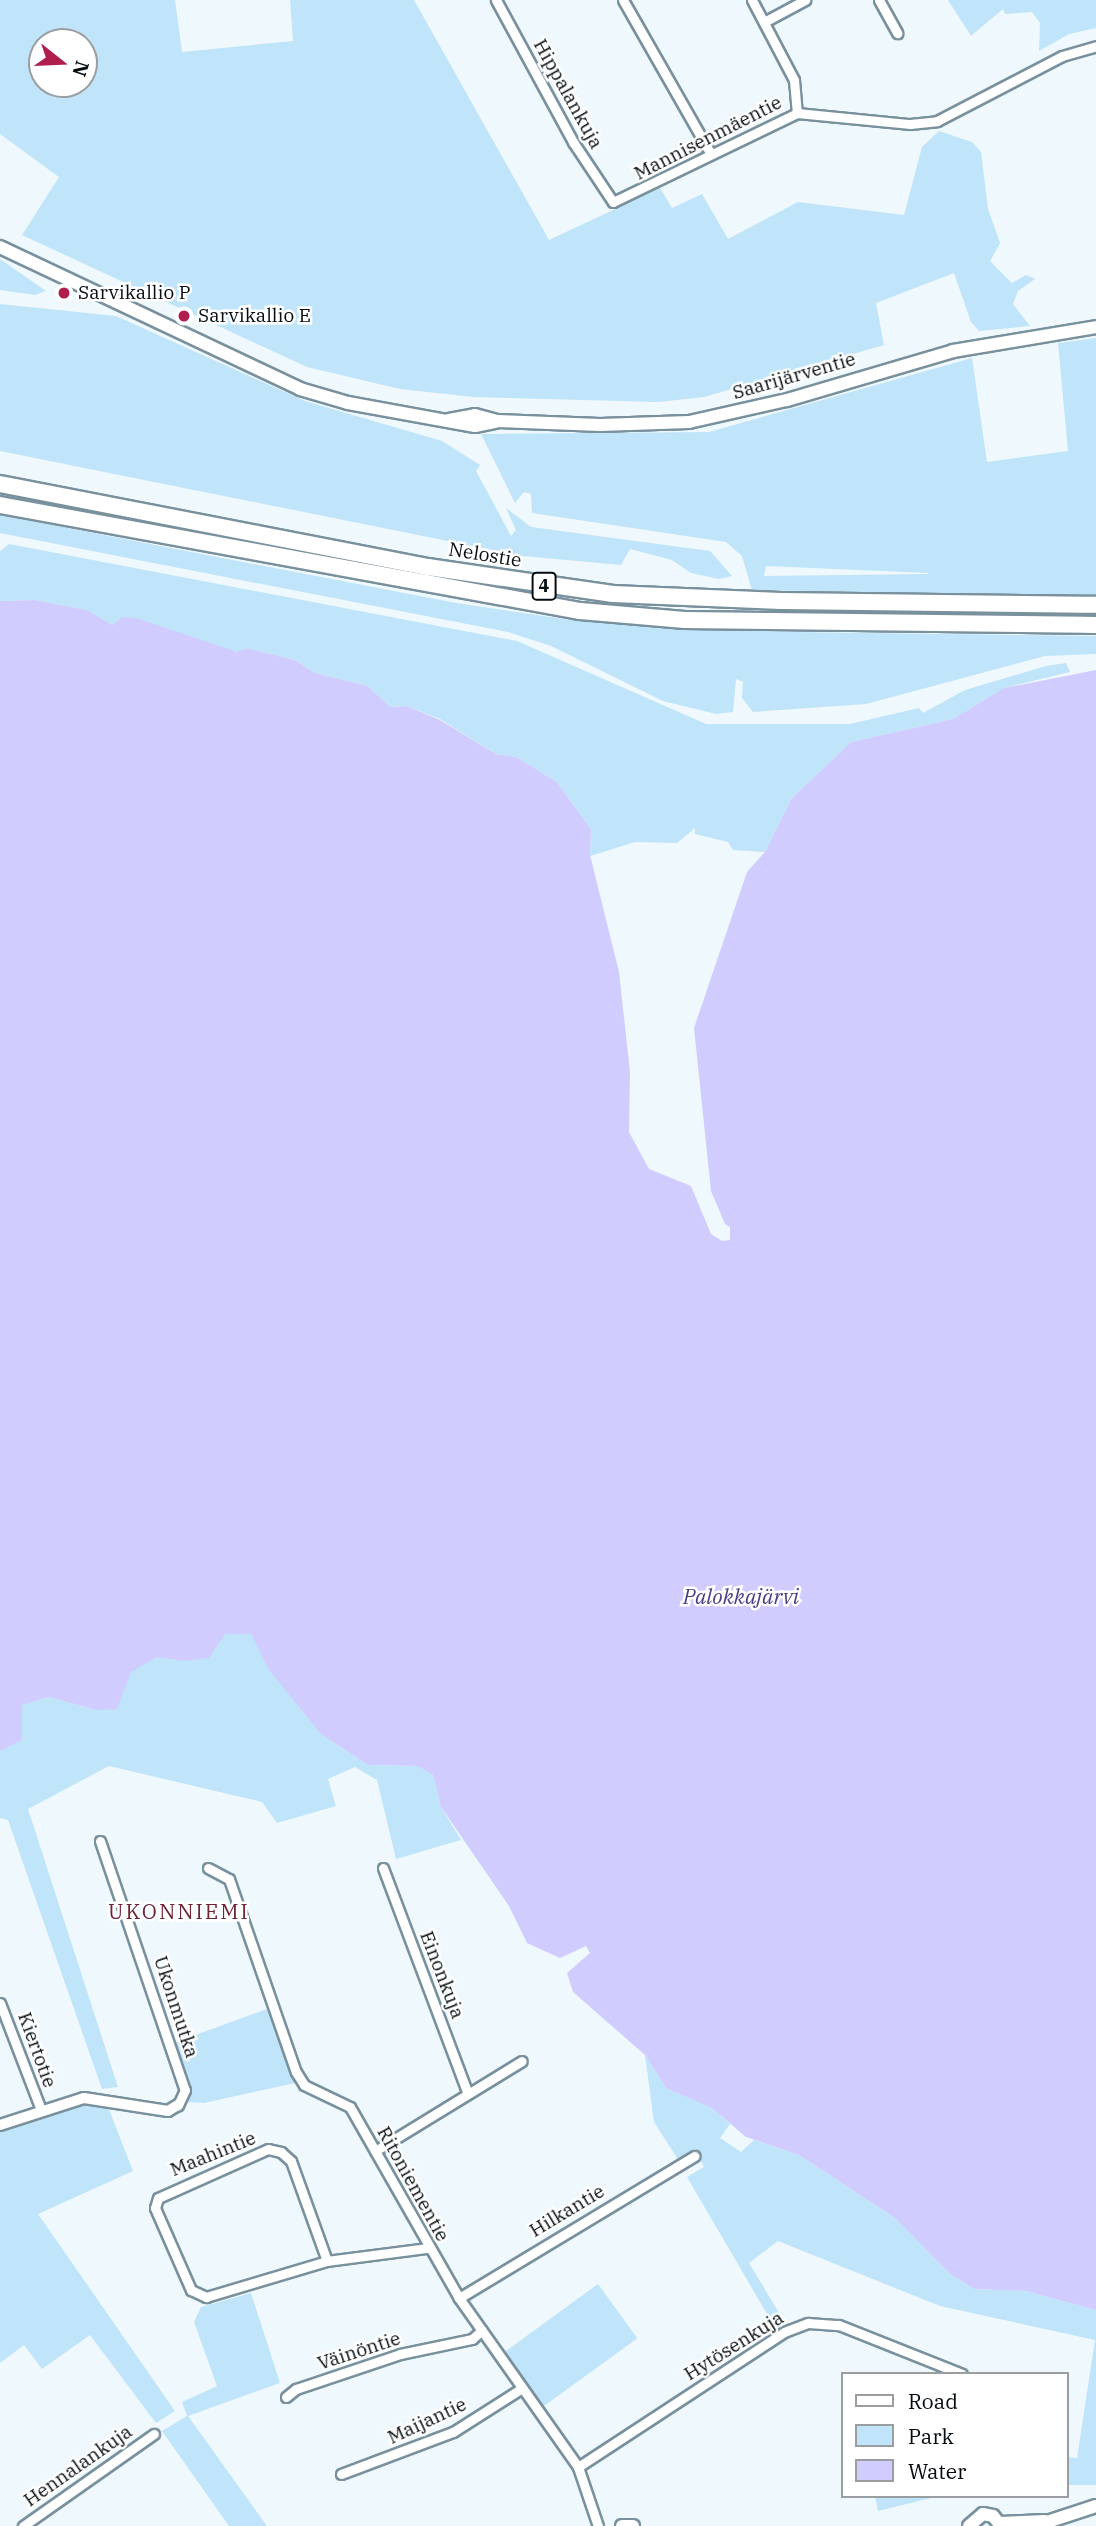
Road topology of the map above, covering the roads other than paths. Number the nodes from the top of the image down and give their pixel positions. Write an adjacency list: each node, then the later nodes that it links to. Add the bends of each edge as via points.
1 (496, 0): 11 (street, Hippalankuja, via 592,174)
2 (623, 0): 10 (street)
3 (752, 0): 6 (street)
4 (806, 0): 6 (street)
5 (879, 0): 7 (street)
6 (764, 22): 9 (street, via 794,80)
7 (897, 33)
8 (1096, 46): 9 (street, Mannisenmäentie, via 1062,56 937,121 909,124)
9 (797, 113): 10 (street, Mannisenmäentie)
10 (711, 154): 11 (street, Mannisenmäentie)
11 (613, 202)
12 (0, 247): 13 (main road, Saarijärventie, via 300,388 348,403 449,420 475,415 498,421 646,425 708,419 953,351)
13 (1096, 327)
14 (0, 484): 16 (highway, Nelostie / 4, via 428,567 601,593 781,601)
15 (0, 505): 17 (highway, 4, via 580,611 759,622)
16 (1096, 605)
17 (1096, 625)
18 (100, 1842): 24 (street, Ukonmutka, via 185,2090)
19 (208, 1868): 27 (street, Ritoniementie, via 229,1879 296,2072 304,2085 350,2106)
20 (383, 1868): 23 (street, Einonkuja)
21 (0, 2003): 25 (street, Kiertotie)
22 (522, 2061): 23 (street)
23 (468, 2094): 27 (street)
24 (178, 2105): 25 (street, via 167,2111 84,2098)
25 (41, 2110): 26 (street)
26 (0, 2125)
27 (375, 2151): 29 (street, Ritoniementie)
28 (694, 2156): 31 (street, Hilkantie)
29 (428, 2248): 30 (street, Maahintie); 31 (street, Ritoniementie)
30 (327, 2261): 30 (street, Maahintie, via 206,2297 197,2295 155,2208 158,2198 268,2149 281,2152 290,2161)
31 (459, 2298): 32 (street, Ritoniementie)
32 (482, 2330): 34 (street, Ritoniementie); 35 (street, Väinöntie, via 472,2339 400,2354 296,2389)
33 (957, 2372): 37 (street, Hytösenkuja, via 839,2325 808,2323 785,2332)
34 (522, 2388): 37 (street, Ritoniementie); 38 (street, Maijantie, via 453,2432)
35 (286, 2397)
36 (154, 2434): 43 (street, Hennalankuja)
37 (578, 2466): 44 (street, Ritoniementie)
38 (341, 2474)
39 (1096, 2506): 40 (main road)
40 (1040, 2523): 42 (main road)
41 (966, 2525): 42 (main road, via 988,2514)
42 (1000, 2525)
43 (23, 2526)
44 (598, 2526)
45 (622, 2526): 46 (main road)
46 (634, 2526)

